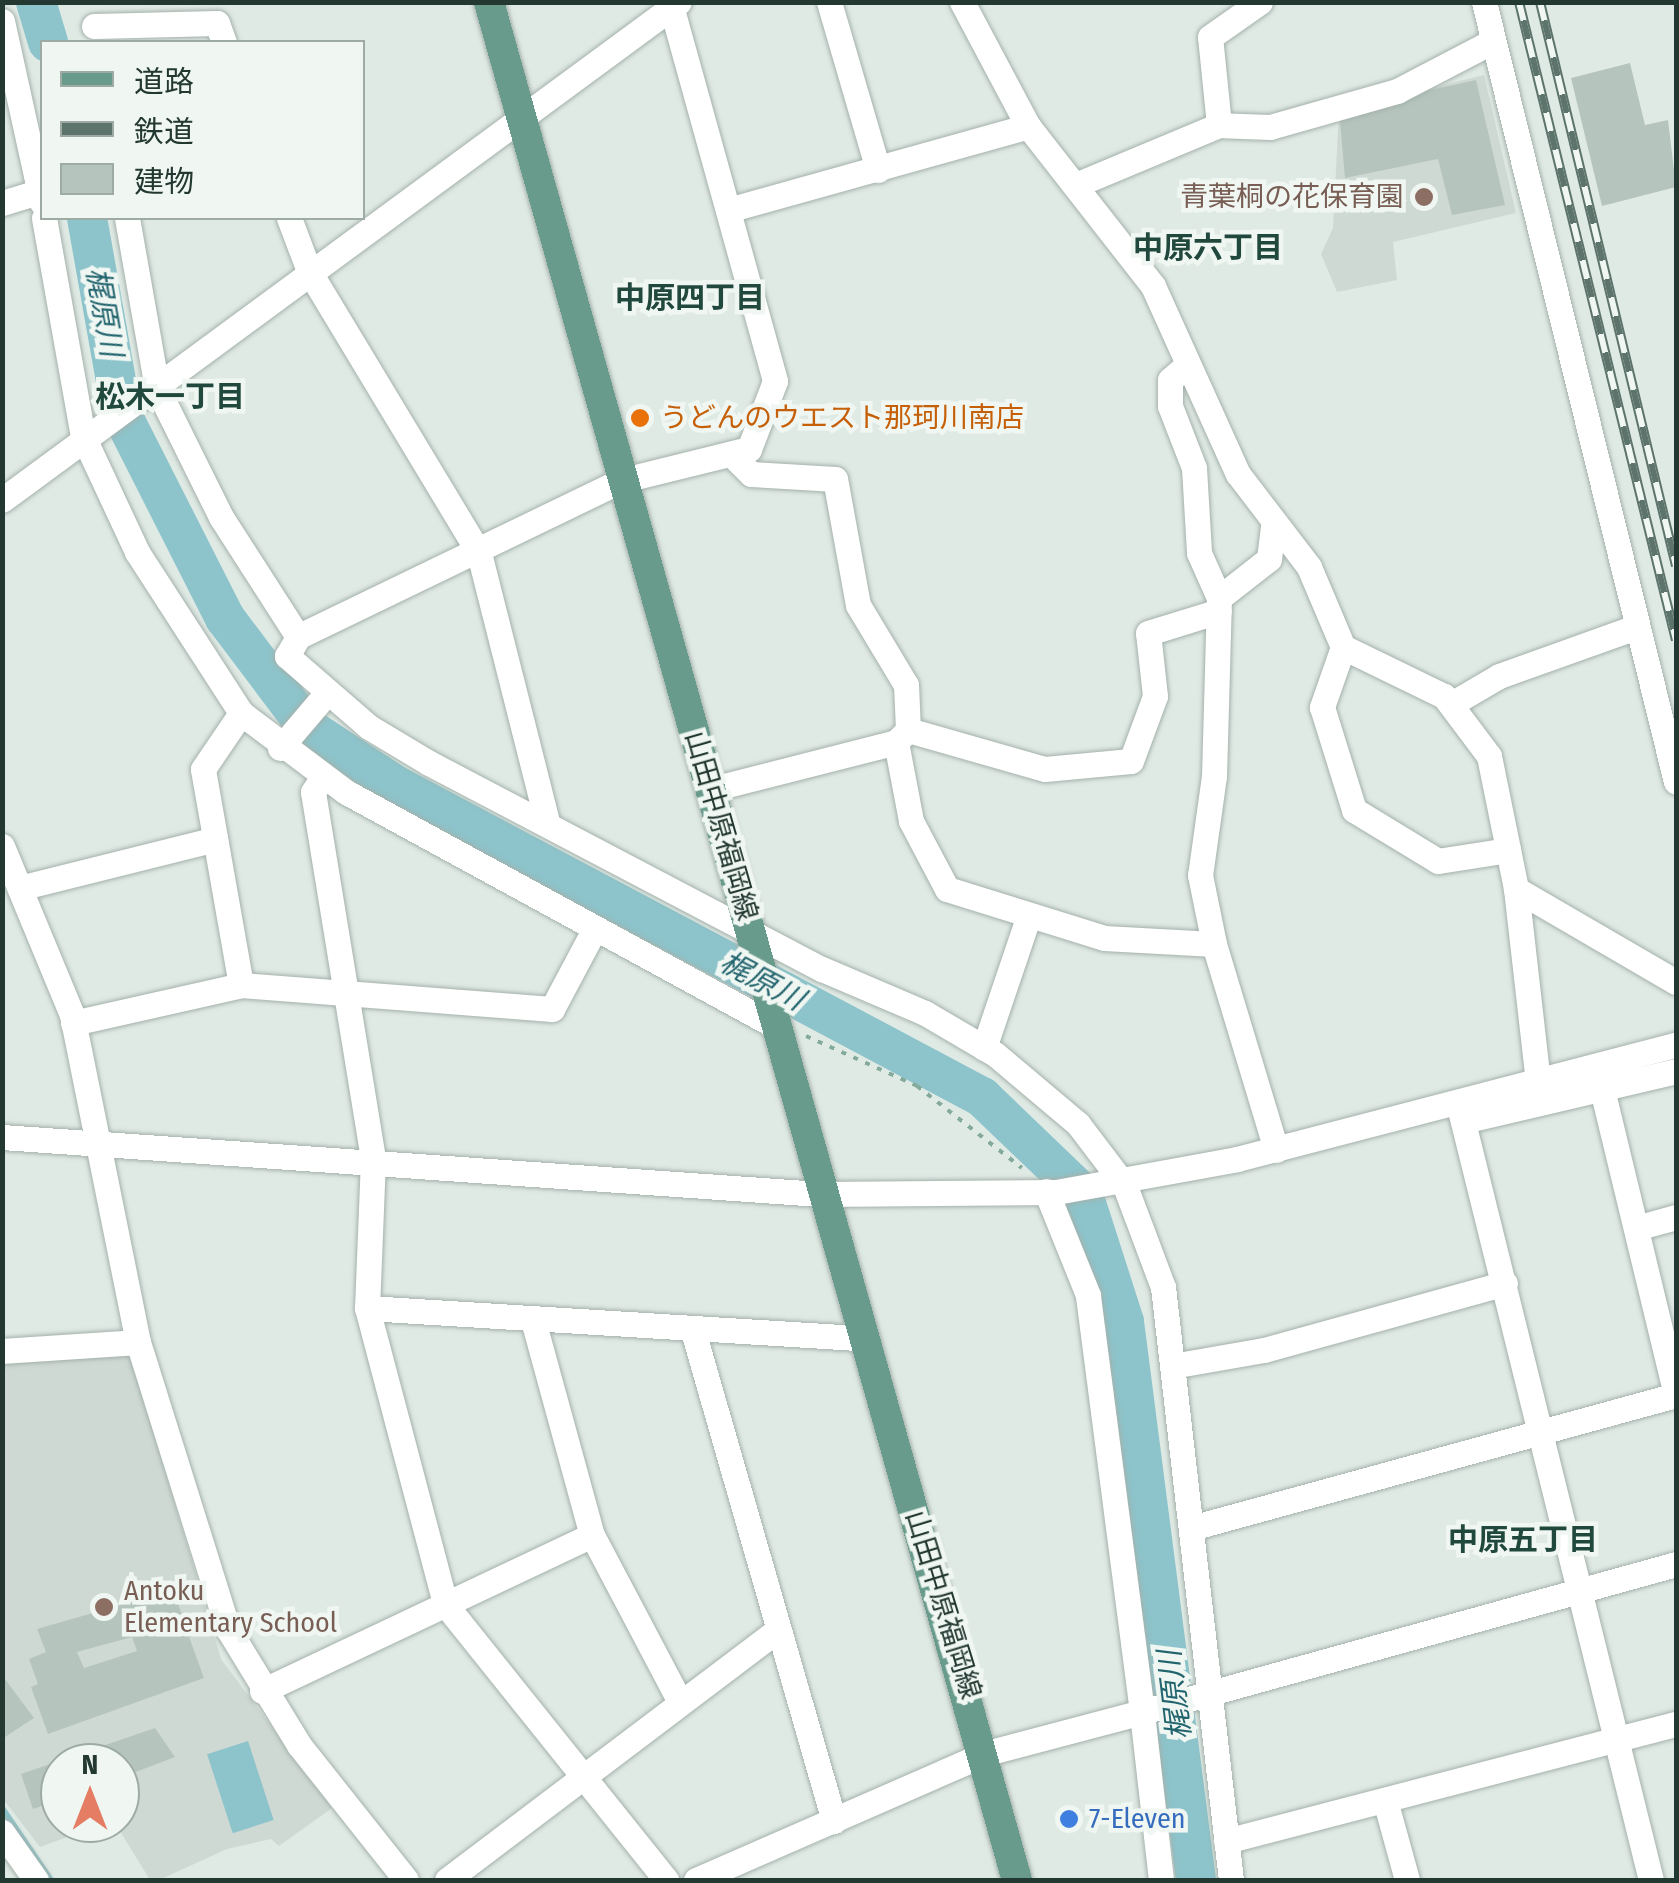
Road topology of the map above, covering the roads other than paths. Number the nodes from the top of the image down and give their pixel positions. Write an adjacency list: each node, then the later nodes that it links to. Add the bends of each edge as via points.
1 (488, 2): 11 (main road, 山田中原福岡線)
2 (829, 2): 14 (street)
3 (962, 2): 13 (street)
4 (1260, 2): 12 (street, via 1210,37)
5 (1484, 2): 10 (street)
6 (673, 4): 11 (street); 19 (street)
7 (3, 24): 16 (street)
8 (92, 24): 9 (street, via 217,24)
9 (223, 40)
10 (1493, 41): 12 (street, via 1397,90 1270,127); 33 (street)
11 (519, 115): 23 (street); 28 (main road, 山田中原福岡線)
12 (1220, 125): 15 (street)
13 (1028, 126): 14 (street); 15 (street)
14 (878, 170): 19 (street)
15 (1078, 184): 24 (street, via 1154,286)
16 (40, 188)
17 (40, 197): 18 (street)
18 (2, 203)
19 (728, 210): 27 (street, via 775,381 749,449)
20 (44, 220): 26 (street)
21 (126, 220): 25 (street)
22 (290, 220): 23 (street)
23 (309, 271): 25 (street); 31 (street)
24 (1186, 366): 30 (street); 32 (street, via 1170,380 1170,406 1194,468 1198,553)
25 (157, 388): 26 (street); 34 (street, via 221,517)
26 (84, 436): 29 (street); 38 (street, via 137,552)
27 (733, 456): 28 (street); 39 (street, via 751,474 836,479 858,605 906,684)
28 (620, 481): 31 (street); 43 (main road, 山田中原福岡線)
29 (2, 500)
30 (1274, 525): 32 (street, via 1269,559); 35 (street, via 1322,589)
31 (480, 553): 34 (street); 44 (street)
32 (1219, 605): 39 (street, via 1148,633 1154,696 1131,761 1045,768); 53 (street, via 1214,776 1200,875)
33 (1636, 627): 37 (street); 42 (street)
34 (298, 637): 36 (street, via 287,656)
35 (1343, 647): 37 (street); 47 (street, via 1322,706 1354,810 1438,860)
36 (324, 696): 40 (street); 44 (street, via 429,763)
37 (1452, 703): 47 (street, via 1492,766)
38 (241, 713): 40 (street); 45 (street, via 203,769)
39 (902, 736): 43 (street); 50 (street, via 911,822 947,889)
40 (282, 745): 41 (street)
41 (323, 777): 51 (street); 56 (street, via 313,792)
42 (1676, 782)
43 (712, 789): 52 (main road, 山田中原福岡線)
44 (547, 822): 52 (street)
45 (215, 838): 48 (street); 55 (street)
46 (2, 846): 48 (street)
47 (1508, 850): 49 (street)
48 (23, 887): 58 (street)
49 (1516, 889): 54 (street); 62 (street)
50 (1029, 914): 53 (street, via 1104,938); 60 (street)
51 (594, 930): 56 (street, via 552,1009); 57 (street)
52 (754, 944): 57 (main road, 山田中原福岡線); 60 (street)
53 (1214, 944): 67 (street)
54 (1676, 982)
55 (241, 985): 56 (street); 58 (street)
56 (352, 996): 68 (street)
57 (776, 1021): 71 (main road, 山田中原福岡線)
58 (73, 1023): 66 (street)
59 (1676, 1045): 62 (street)
60 (984, 1048): 69 (street, via 1078,1124)
61 (1676, 1071): 63 (street)
62 (1538, 1081): 64 (street)
63 (1602, 1088): 64 (street); 73 (street)
64 (1461, 1111): 67 (street); 74 (street)
65 (2, 1137): 66 (street)
66 (98, 1143): 68 (street); 79 (street)
67 (1276, 1150): 69 (street)
68 (373, 1159): 71 (street); 75 (street)
69 (1120, 1186): 70 (street); 81 (street, via 1163,1287)
70 (1051, 1192): 71 (street); 92 (street, via 1088,1295)
71 (818, 1194): 78 (main road, 山田中原福岡線)
72 (1676, 1217): 73 (street)
73 (1636, 1228): 82 (street, via 1676,1394)
74 (1505, 1284): 81 (street, via 1264,1350); 82 (street)
75 (367, 1308): 76 (street); 87 (street)
76 (533, 1320): 77 (street); 84 (street)
77 (693, 1331): 78 (street); 88 (street)
78 (864, 1338): 95 (main road, 山田中原福岡線)
79 (138, 1342): 80 (street); 89 (street, via 228,1629)
80 (2, 1351)
81 (1172, 1366): 83 (street)
82 (1542, 1432): 83 (street); 86 (street)
83 (1190, 1528): 90 (street)
84 (592, 1535): 87 (street); 91 (street)
85 (1676, 1564): 86 (street)
86 (1580, 1592): 90 (street); 94 (street)
87 (445, 1604): 89 (street); 96 (street)
88 (776, 1632): 91 (street); 98 (street)
89 (262, 1691): 102 (street)
90 (1208, 1693): 92 (street); 100 (street)
91 (680, 1702): 96 (street)
92 (1142, 1712): 95 (street); 107 (street)
93 (1676, 1724): 94 (street)
94 (1618, 1739): 97 (street); 110 (street)
95 (987, 1753): 98 (street); 106 (main road, 山田中原福岡線)
96 (585, 1779): 103 (street); 104 (street)
97 (1385, 1800): 100 (street); 109 (street)
98 (834, 1821): 105 (street)
99 (2, 1832): 101 (street)
100 (1226, 1841): 108 (street)
101 (36, 1880)
102 (406, 1880)
103 (447, 1880)
104 (666, 1880)
105 (696, 1880)
106 (1017, 1880)
107 (1160, 1880)
108 (1231, 1880)
109 (1406, 1880)
110 (1651, 1880)

